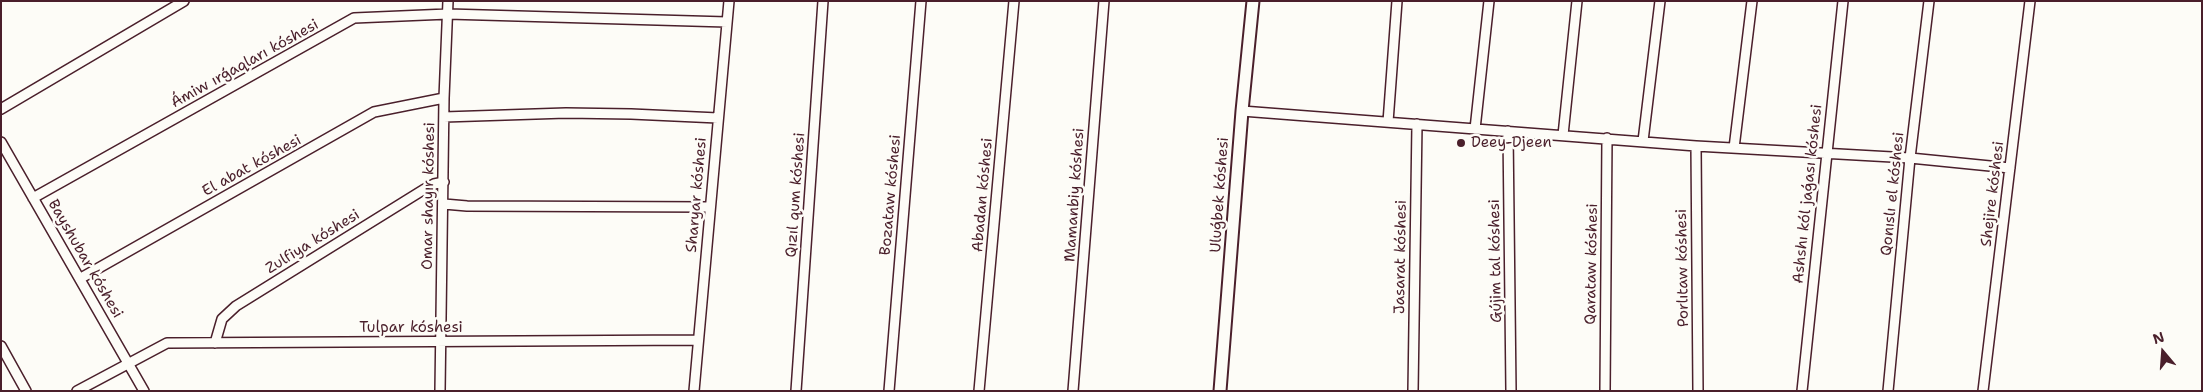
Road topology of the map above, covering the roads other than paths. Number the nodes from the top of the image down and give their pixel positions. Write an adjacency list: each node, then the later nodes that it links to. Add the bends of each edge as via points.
1 (184, 1): 20 (street)
2 (448, 1): 17 (street, Omar shayır kóshesi)
3 (728, 1): 18 (street, Sharyar kóshesi)
4 (823, 1): 52 (street, Qızıl qum kóshesi)
5 (921, 1): 53 (street, Bozataw kóshesi)
6 (1014, 1): 54 (street, Abadan kóshesi)
7 (1104, 1): 55 (street, Mamanbiy kóshesi)
8 (1253, 1): 21 (street, Uluǵbek kóshesi)
9 (1397, 1): 24 (street)
10 (1489, 1): 26 (street)
11 (1577, 1): 28 (street)
12 (1660, 1): 30 (street)
13 (1752, 1): 33 (street)
14 (1843, 1): 34 (street, Ashshı kól jaǵası kóshesi)
15 (1929, 1): 35 (street, Qonıslı el kóshesi)
16 (2030, 1): 36 (street, Shejire kóshesi)
17 (448, 14): 18 (street, Ámiw ırǵaqları kóshesi); 19 (street, Omar shayır kóshesi); 38 (street, Ámiw ırǵaqları kóshesi, via 354,18)
18 (727, 22): 23 (street, Sharyar kóshesi)
19 (444, 98): 22 (street, Omar shayır kóshesi); 41 (street, El abat kóshesi, via 374,112)
20 (1, 109)
21 (1242, 111): 24 (street); 56 (street, Uluǵbek kóshesi)
22 (444, 117): 23 (street, via 566,113); 37 (street, Omar shayır kóshesi)
23 (718, 118): 40 (street, Sharyar kóshesi)
24 (1388, 122): 25 (street)
25 (1417, 124): 26 (street); 57 (street, Jasarat kóshesi)
26 (1476, 129): 27 (street)
27 (1508, 131): 28 (street); 58 (street, Gújim tal kóshesi)
28 (1563, 135): 29 (street)
29 (1608, 138): 30 (street); 59 (street, Qarataw kóshesi)
30 (1643, 141): 32 (street)
31 (1, 142): 38 (street, Bayshubar kóshesi)
32 (1696, 146): 33 (street); 60 (street, Porlıtaw kóshesi)
33 (1734, 148): 34 (street)
34 (1825, 153): 35 (street); 61 (street, Ashshı kól jaǵası kóshesi)
35 (1910, 158): 36 (street); 62 (street, Qonıslı el kóshesi)
36 (2010, 168): 63 (street, Shejire kóshesi)
37 (444, 182): 39 (street, Omar shayır kóshesi); 44 (street, Zulfiya kóshesi, via 423,190 236,306 222,319)
38 (33, 198): 41 (street, Bayshubar kóshesi)
39 (444, 204): 40 (street); 43 (street, Omar shayır kóshesi)
40 (710, 207): 42 (street, Sharyar kóshesi)
41 (81, 278): 46 (street, Bayshubar kóshesi)
42 (698, 340): 43 (street, Tulpar kóshesi); 51 (street, Sharyar kóshesi)
43 (441, 341): 44 (street, Tulpar kóshesi); 50 (street, Omar shayır kóshesi)
44 (215, 342): 46 (street, Tulpar kóshesi, via 167,343)
45 (1, 346): 47 (street)
46 (128, 363): 48 (street, Tulpar kóshesi); 49 (street, Bayshubar kóshesi)
47 (26, 391)
48 (77, 391)
49 (144, 391)
50 (440, 391)
51 (694, 391)
52 (796, 391)
53 (889, 391)
54 (979, 391)
55 (1073, 391)
56 (1220, 391)
57 (1413, 391)
58 (1511, 391)
59 (1605, 391)
60 (1698, 391)
61 (1802, 391)
62 (1888, 391)
63 (1983, 391)

